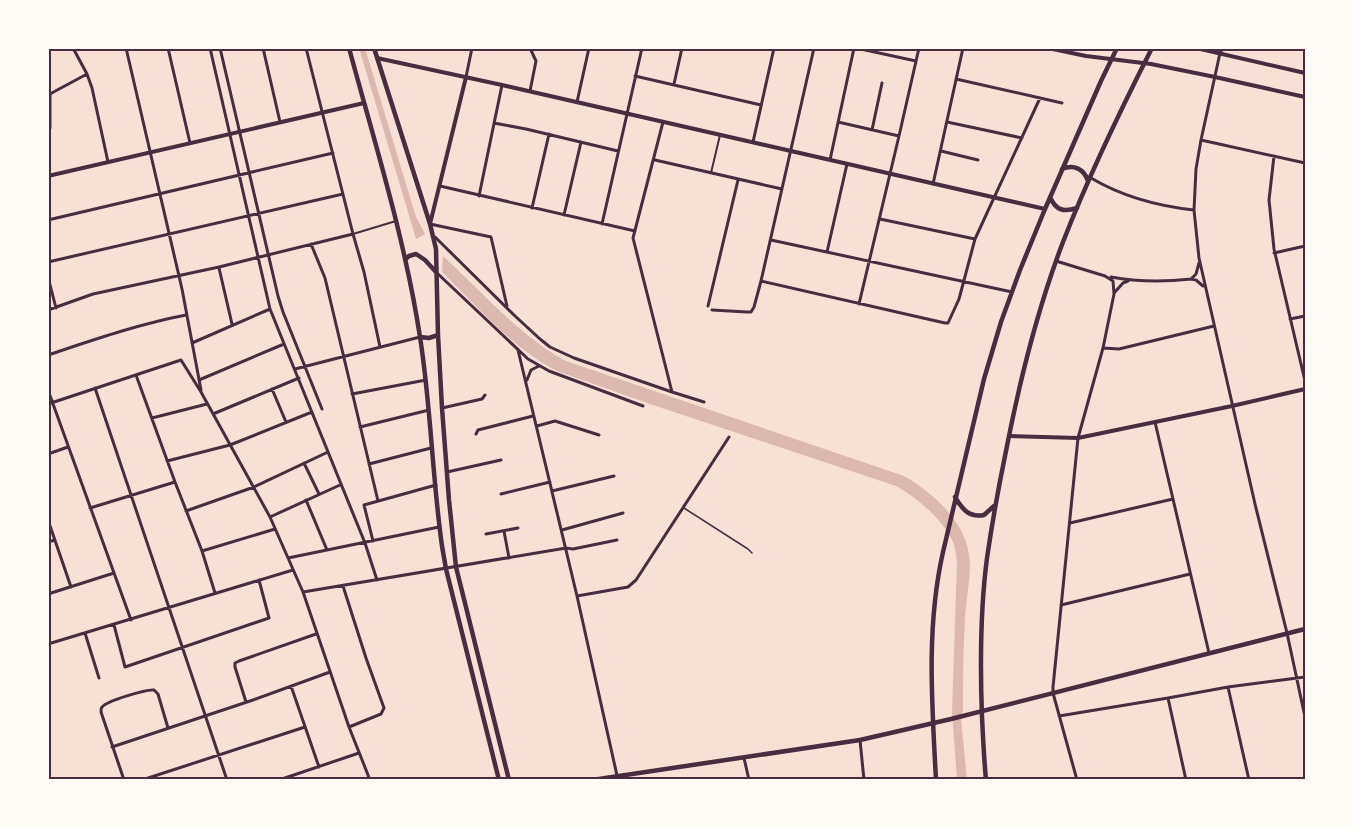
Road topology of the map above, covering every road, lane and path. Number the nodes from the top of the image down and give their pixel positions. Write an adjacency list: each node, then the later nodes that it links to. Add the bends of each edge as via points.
1 (73, 48): 31 (street)
2 (126, 48): 69 (street)
3 (168, 48): 65 (street)
4 (210, 48): 57 (street)
5 (220, 48): 56 (street)
6 (263, 48): 49 (street)
7 (306, 48): 47 (street)
8 (349, 48): 43 (main road)
9 (374, 48): 26 (main road)
10 (472, 48): 34 (street)
11 (530, 48): 39 (street, via 536,61)
12 (589, 48): 44 (street)
13 (642, 48): 32 (street)
14 (682, 48): 37 (street)
15 (774, 48): 46 (street)
16 (814, 48): 67 (street)
17 (855, 48): 28 (street); 51 (street)
18 (919, 48): 28 (street)
19 (963, 48): 35 (street)
20 (1048, 48): 27 (street)
21 (1117, 48): 27 (main road)
22 (1152, 48): 29 (main road)
23 (1196, 48): 25 (street)
24 (1223, 48): 25 (street)
25 (1220, 53): 30 (street); 33 (street)
26 (377, 58): 34 (street); 104 (main road)
27 (1111, 60): 29 (street); 78 (main road)
28 (916, 61): 60 (street)
29 (1144, 64): 33 (street); 85 (main road)
30 (1305, 73)
31 (87, 74): 40 (street); 75 (street)
32 (635, 76): 37 (street); 48 (street)
33 (1215, 76): 41 (street); 62 (street)
34 (466, 77): 38 (street); 87 (street)
35 (956, 80): 42 (street); 53 (street)
36 (882, 83): 55 (street)
37 (674, 84): 46 (street)
38 (502, 85): 39 (street); 52 (street)
39 (530, 92): 44 (street)
40 (49, 95): 54 (street)
41 (1305, 97)
42 (1040, 98): 45 (street); 61 (street)
43 (364, 102): 47 (street); 103 (main road)
44 (577, 102): 48 (street)
45 (1062, 103)
46 (761, 105): 64 (street)
47 (322, 112): 49 (street); 70 (street)
48 (626, 114): 50 (street); 66 (street)
49 (280, 122): 56 (street)
50 (663, 122): 59 (street); 72 (street)
51 (838, 122): 55 (street); 73 (street)
52 (494, 123): 58 (street); 91 (street)
53 (947, 123): 61 (street); 68 (street)
54 (48, 129)
55 (872, 130): 60 (street)
56 (239, 132): 57 (street); 79 (street)
57 (229, 134): 65 (street); 82 (street)
58 (549, 134): 63 (street); 94 (street)
59 (720, 135): 64 (street); 80 (street)
60 (899, 136): 81 (street)
61 (1022, 138): 92 (street)
62 (1200, 140): 71 (street); 97 (street)
63 (581, 142): 66 (street); 99 (street)
64 (753, 142): 67 (street)
65 (191, 143): 69 (street)
66 (618, 151): 105 (street)
67 (791, 151): 73 (street); 88 (street)
68 (941, 151): 74 (street); 86 (street)
69 (150, 153): 75 (street); 89 (street)
70 (333, 153): 79 (street); 90 (street)
71 (1274, 156): 76 (street); 115 (street, via 1269,200)
72 (654, 160): 80 (street); 106 (street)
73 (830, 160): 77 (street)
74 (978, 160)
75 (108, 162): 83 (street)
76 (1305, 163)
77 (847, 164): 81 (street); 114 (street)
78 (1062, 169): 85 (main road, via 1077,168); 93 (main road)
79 (249, 173): 82 (street); 98 (street)
80 (711, 173): 84 (street)
81 (890, 174): 86 (street); 101 (street)
82 (239, 175): 89 (street); 100 (street)
83 (48, 176)
84 (738, 179): 88 (street); 138 (street)
85 (1089, 179): 95 (main road); 97 (street, via 1143,201)
86 (933, 184): 92 (street)
87 (440, 186): 91 (street); 104 (street)
88 (782, 189): 111 (street)
89 (159, 194): 102 (street); 107 (street)
90 (343, 194): 98 (street); 108 (street)
91 (479, 195): 94 (street)
92 (994, 197): 96 (street); 110 (street)
93 (1050, 198): 95 (main road, via 1061,210); 96 (main road)
94 (532, 208): 99 (street)
95 (1077, 208): 120 (main road)
96 (1045, 209): 135 (main road)
97 (1194, 210): 118 (street)
98 (258, 213): 100 (street); 116 (street)
99 (564, 215): 105 (street)
100 (248, 216): 107 (street); 117 (street)
101 (879, 219): 110 (street); 122 (street)
102 (48, 220)
103 (396, 221): 108 (street); 119 (main road)
104 (430, 224): 109 (main road); 140 (street, via 490,237)
105 (602, 224): 106 (street)
106 (635, 231): 172 (street, via 634,243)
107 (169, 234): 121 (street); 125 (street)
108 (353, 234): 112 (street); 153 (street)
109 (434, 236): 124 (main road); 140 (street)
110 (975, 239): 131 (street)
111 (771, 240): 114 (street); 129 (street)
112 (311, 244): 116 (street); 157 (street, via 325,278)
113 (1305, 246): 115 (street)
114 (827, 252): 122 (street)
115 (1274, 253): 146 (street)
116 (267, 255): 117 (street); 158 (street, via 283,312)
117 (258, 257): 123 (street); 141 (street)
118 (1199, 258): 128 (street); 134 (street)
119 (406, 259): 124 (main road, via 416,254); 150 (main road)
120 (1056, 261): 126 (street); 193 (main road)
121 (48, 262)
122 (869, 262): 131 (street); 137 (street)
123 (219, 267): 125 (street); 147 (street)
124 (436, 272): 132 (street); 133 (main road)
125 (179, 275): 139 (street, via 93,294); 144 (street)
126 (1105, 276): 130 (street); 136 (street, via 1113,281)
127 (48, 277): 139 (street)
128 (1191, 279): 130 (street); 134 (street)
129 (762, 281): 137 (street); 143 (street, via 751,312)
130 (1131, 281): 136 (street, via 1123,283)
131 (963, 282): 135 (street); 137 (street, via 945,323)
132 (449, 284): 133 (street); 155 (street)
133 (441, 287): 149 (main road)
134 (1206, 290): 148 (street)
135 (1012, 292): 216 (main road, via 984,378)
136 (1114, 294): 154 (street)
137 (859, 303)
138 (708, 306): 143 (street)
139 (56, 308): 142 (street)
140 (507, 308): 172 (street, via 540,339 561,352)
141 (270, 309): 147 (street); 152 (street)
142 (48, 310)
143 (712, 310)
144 (186, 315): 151 (street); 156 (street)
145 (1305, 316): 146 (street)
146 (1290, 320): 166 (street)
147 (232, 324): 151 (street)
148 (1214, 326): 154 (street, via 1119,349); 179 (street)
149 (438, 335): 150 (main road); 180 (main road)
150 (420, 337): 153 (street); 164 (main road)
151 (192, 343): 163 (street)
152 (284, 344): 160 (street); 163 (street)
153 (380, 346): 157 (street)
154 (1103, 348): 195 (street)
155 (518, 350): 159 (street); 165 (street)
156 (48, 355)
157 (344, 356): 158 (street); 173 (street)
158 (305, 366): 160 (street); 181 (street)
159 (539, 366): 165 (street, via 531,370); 178 (street)
160 (295, 369): 162 (street)
161 (136, 375): 167 (street); 171 (street, via 181,360); 186 (street)
162 (299, 378): 168 (street); 183 (street)
163 (199, 380): 171 (street)
164 (426, 380): 173 (street); 182 (main road)
165 (526, 381): 185 (street)
166 (1305, 381)
167 (95, 388): 176 (street); 215 (street)
168 (272, 389): 184 (street); 187 (street)
169 (1305, 389): 179 (street)
170 (48, 390): 176 (street)
171 (201, 392): 177 (street)
172 (672, 392): 175 (street)
173 (352, 394): 190 (street)
174 (485, 395): 180 (street)
175 (704, 402)
176 (50, 403): 197 (street)
177 (207, 404): 184 (street); 186 (street)
178 (643, 406)
179 (1232, 406): 188 (street); 264 (street)
180 (442, 408): 205 (main road)
181 (322, 409)
182 (429, 410): 190 (street); 198 (main road)
183 (312, 412): 187 (street); 199 (street)
184 (213, 414): 196 (street)
185 (534, 416): 189 (street); 191 (street, via 478,430)
186 (152, 418): 201 (street)
187 (286, 422): 196 (street)
188 (1155, 422): 195 (street); 217 (street)
189 (537, 426): 192 (street, via 555,421); 208 (street)
190 (360, 427): 204 (street)
191 (476, 434)
192 (599, 435)
193 (1009, 436): 195 (street); 220 (main road)
194 (729, 438): 222 (street)
195 (1078, 438): 227 (street)
196 (230, 445): 201 (street); 211 (street)
197 (68, 447): 200 (street); 221 (street)
198 (433, 447): 204 (street); 210 (main road)
199 (328, 452): 203 (street); 209 (street)
200 (48, 454)
201 (167, 460): 207 (street)
202 (501, 460): 205 (street)
203 (304, 463): 211 (street); 213 (street)
204 (369, 464): 219 (street)
205 (446, 472): 245 (main road)
206 (614, 476): 212 (street)
207 (175, 482): 215 (street); 223 (street)
208 (550, 482): 212 (street); 214 (street)
209 (340, 485): 213 (street); 238 (street)
210 (436, 485): 219 (street); 228 (main road)
211 (254, 487): 223 (street); 225 (street)
212 (552, 490): 231 (street)
213 (319, 494): 218 (street)
214 (501, 494)
215 (132, 496): 221 (street); 259 (street)
216 (955, 497): 220 (main road, via 963,510 973,515 984,515); 282 (main road, via 933,609)
217 (1173, 499): 227 (street); 249 (street)
218 (306, 500): 225 (street); 240 (street)
219 (378, 501): 236 (street, via 364,505)
220 (996, 503): 278 (main road, via 983,601)
221 (90, 508): 248 (street)
222 (684, 508): 242 (lane); 257 (street, via 632,584)
223 (186, 511): 241 (street)
224 (622, 513): 231 (street)
225 (270, 517): 230 (street)
226 (48, 520): 234 (street)
227 (1070, 523): 258 (street)
228 (439, 527): 236 (street); 246 (main road)
229 (518, 528): 232 (street)
230 (275, 529): 241 (street); 243 (street)
231 (562, 530): 239 (street)
232 (504, 531): 233 (street); 244 (street)
233 (486, 534)
234 (55, 540): 237 (street); 253 (street)
235 (617, 540): 239 (street)
236 (373, 541): 238 (street)
237 (48, 542)
238 (365, 543): 240 (street); 251 (street)
239 (566, 548): 244 (street); 257 (street)
240 (327, 550): 243 (street)
241 (202, 551): 255 (street)
242 (752, 553)
243 (288, 558): 247 (street)
244 (509, 558): 245 (street)
245 (456, 567): 246 (street); 299 (main road)
246 (446, 569): 251 (street); 298 (main road)
247 (293, 570): 250 (street); 254 (street)
248 (114, 573): 253 (street); 260 (street)
249 (1190, 574): 258 (street); 268 (street)
250 (259, 580): 255 (street); 267 (street, via 269,618)
251 (377, 580): 252 (street)
252 (343, 586): 254 (street); 284 (street, via 384,708 381,714)
253 (71, 587): 256 (street)
254 (303, 592): 265 (street)
255 (215, 593): 259 (street)
256 (48, 594)
257 (577, 596): 292 (street)
258 (1060, 605): 275 (street)
259 (169, 608): 260 (street); 267 (street)
260 (131, 620): 261 (street)
261 (114, 625): 263 (street); 267 (street, via 125,666)
262 (1305, 629): 264 (main road)
263 (85, 633): 266 (street); 271 (street)
264 (1287, 633): 268 (main road); 272 (street)
265 (317, 634): 269 (street); 277 (street, via 235,663)
266 (48, 644)
267 (182, 647): 279 (street)
268 (1209, 653): 275 (main road)
269 (330, 672): 273 (street); 284 (street)
270 (1305, 676): 272 (street)
271 (99, 678)
272 (1296, 678): 274 (street); 281 (street)
273 (291, 686): 277 (street); 283 (street)
274 (1228, 687): 276 (street); 307 (street)
275 (1053, 693): 278 (main road); 280 (street)
276 (1168, 698): 280 (street); 306 (street)
277 (246, 702): 279 (street)
278 (982, 711): 282 (main road); 304 (main road)
279 (205, 716): 285 (street); 289 (street)
280 (1059, 716): 305 (street)
281 (1305, 717)
282 (933, 723): 286 (main road); 303 (main road)
283 (305, 727): 289 (street); 291 (street)
284 (349, 727): 288 (street)
285 (168, 728): 287 (street); 287 (street, via 154,690 132,694 101,708)
286 (860, 740): 290 (main road); 302 (street)
287 (112, 747): 293 (street)
288 (359, 753): 291 (street); 297 (street)
289 (219, 755): 294 (street); 295 (street)
290 (744, 758): 292 (main road); 301 (street)
291 (319, 767): 296 (street)
292 (618, 778): 300 (main road)
293 (124, 780)
294 (142, 780)
295 (227, 780)
296 (279, 780)
297 (370, 780)
298 (499, 780)
299 (509, 780)
300 (592, 780)
301 (749, 780)
302 (864, 780)
303 (936, 780)
304 (986, 780)
305 (1077, 780)
306 (1186, 780)
307 (1249, 780)

